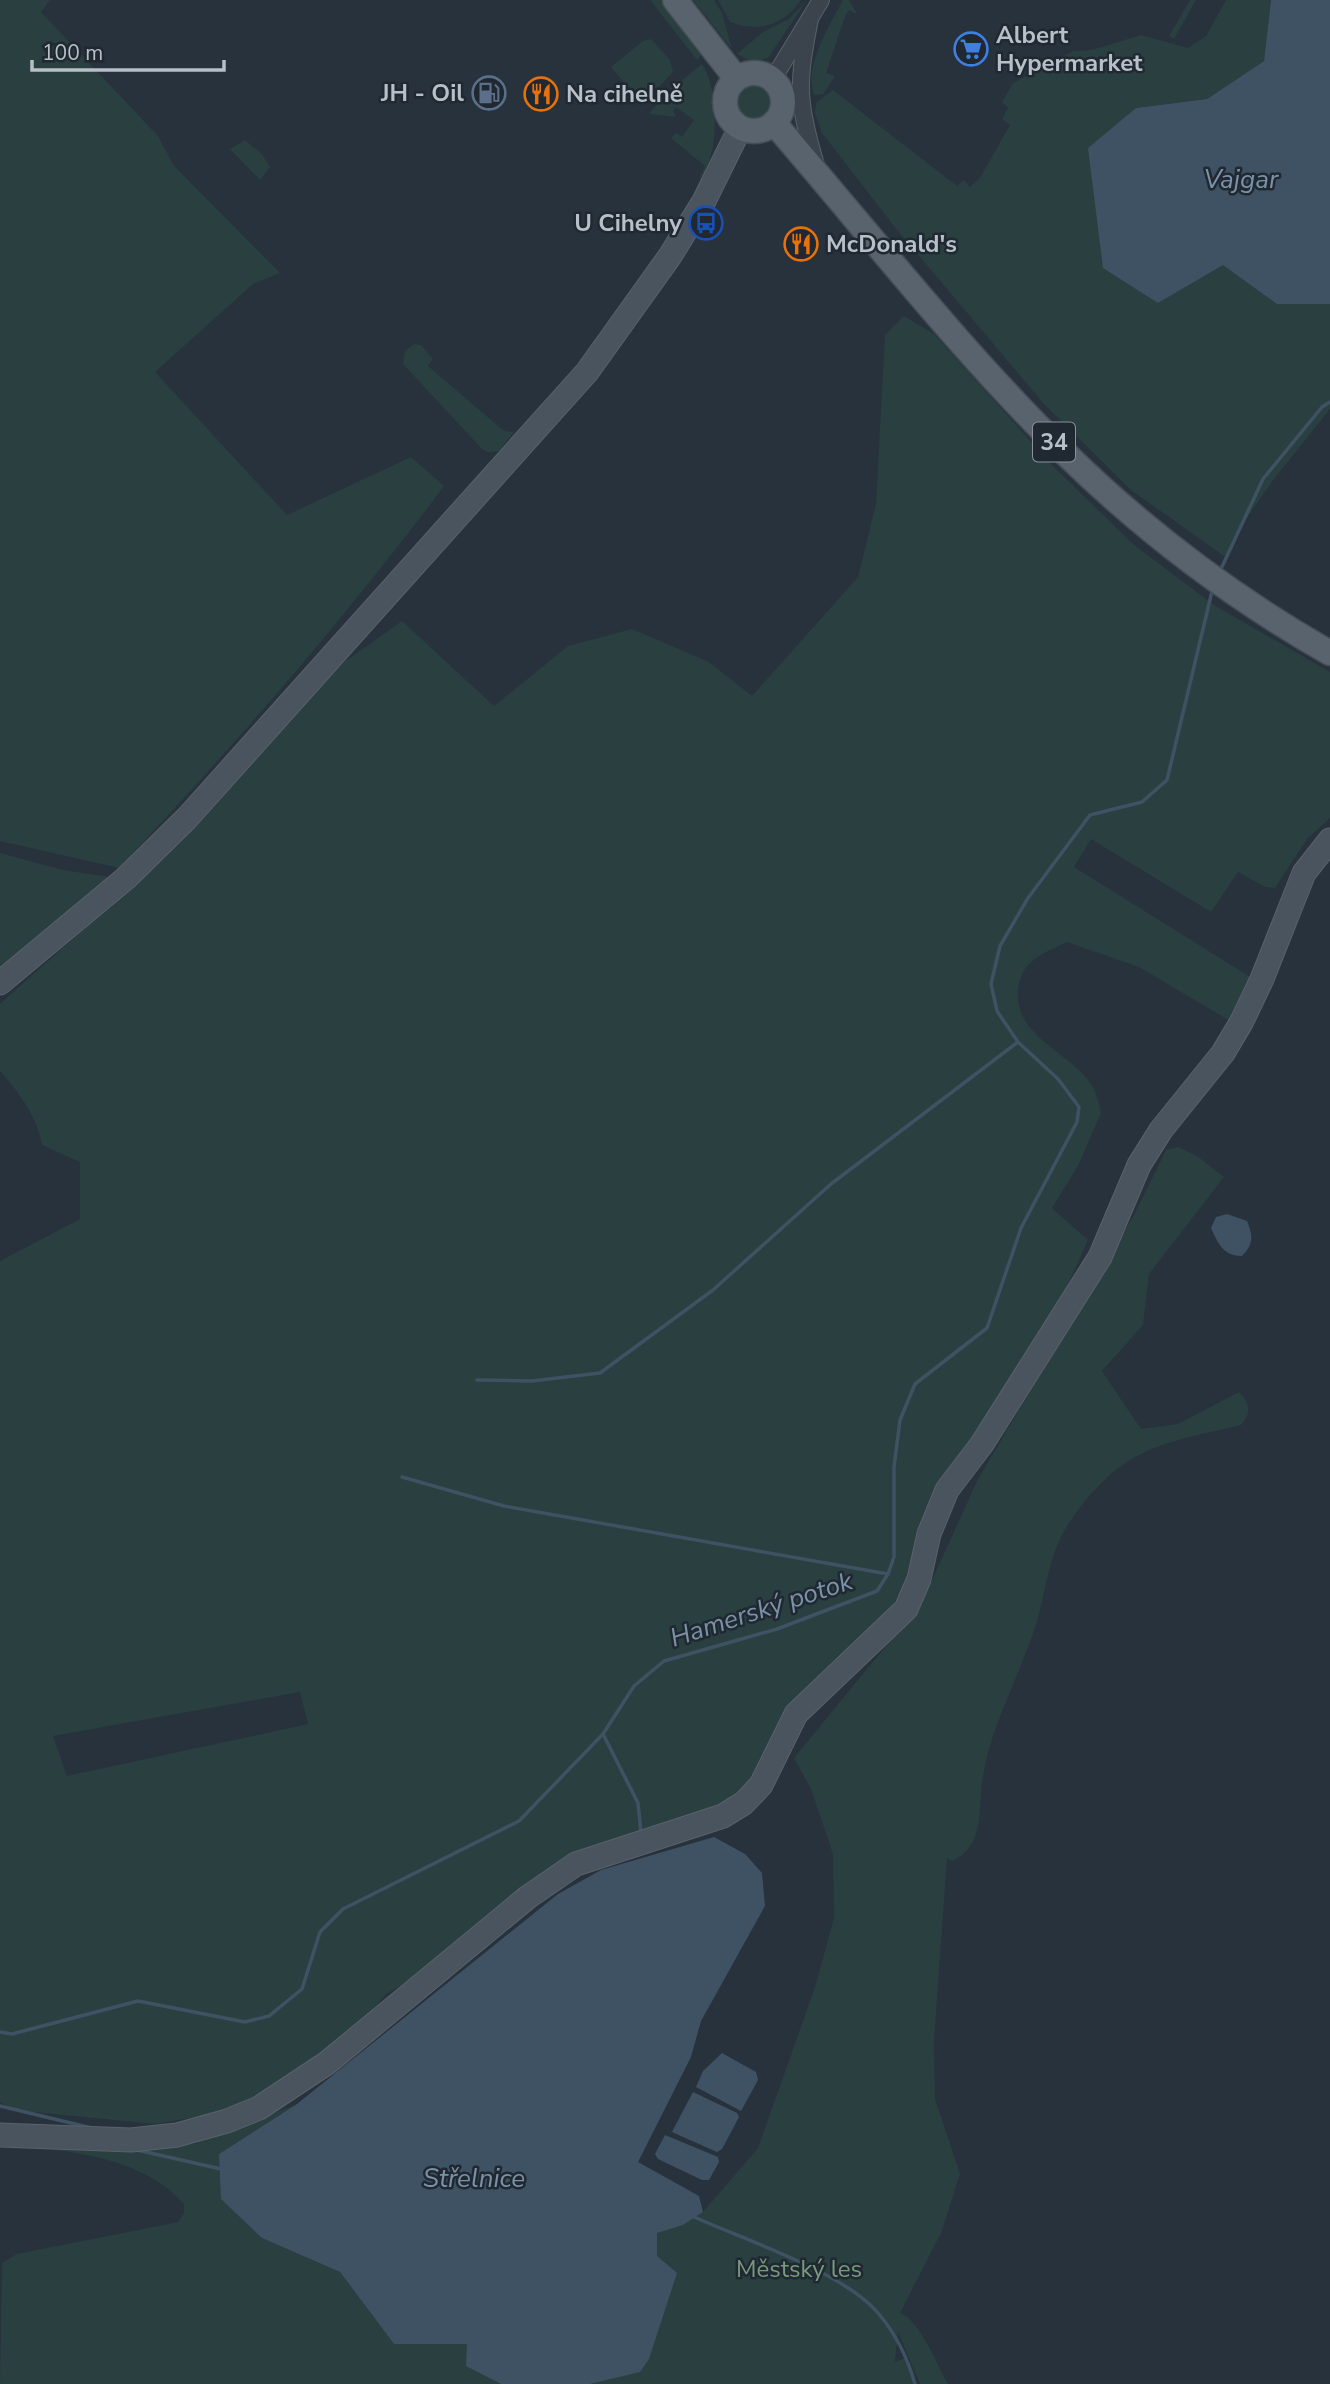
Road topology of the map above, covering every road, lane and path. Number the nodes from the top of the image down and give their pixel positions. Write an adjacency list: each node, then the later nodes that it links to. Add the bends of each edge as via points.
1 (676, 0): 4 (main road)
2 (821, 0): 3 (street)
3 (810, 19): 5 (street); 8 (street, via 799,79 800,106)
4 (736, 78): 5 (main road, via 755,72); 7 (main road, via 724,100 728,117)
5 (773, 79): 6 (main road, via 783,101)
6 (774, 123): 7 (main road, via 755,132); 8 (main road, 34)
7 (740, 128): 11 (street, via 670,256 587,372 187,818 126,878)
8 (818, 174): 9 (main road, 34, via 1021,408 1101,487 1190,561)
9 (1330, 653)
10 (1330, 840): 12 (street, via 1304,873 1242,1021 1223,1053 1161,1130 1139,1165 1100,1257 982,1444 947,1490 906,1609 796,1714 761,1785 744,1803 723,1816 576,1864 528,1897 327,2063 259,2108 177,2135 131,2140)
11 (0, 983)
12 (0, 2135)

